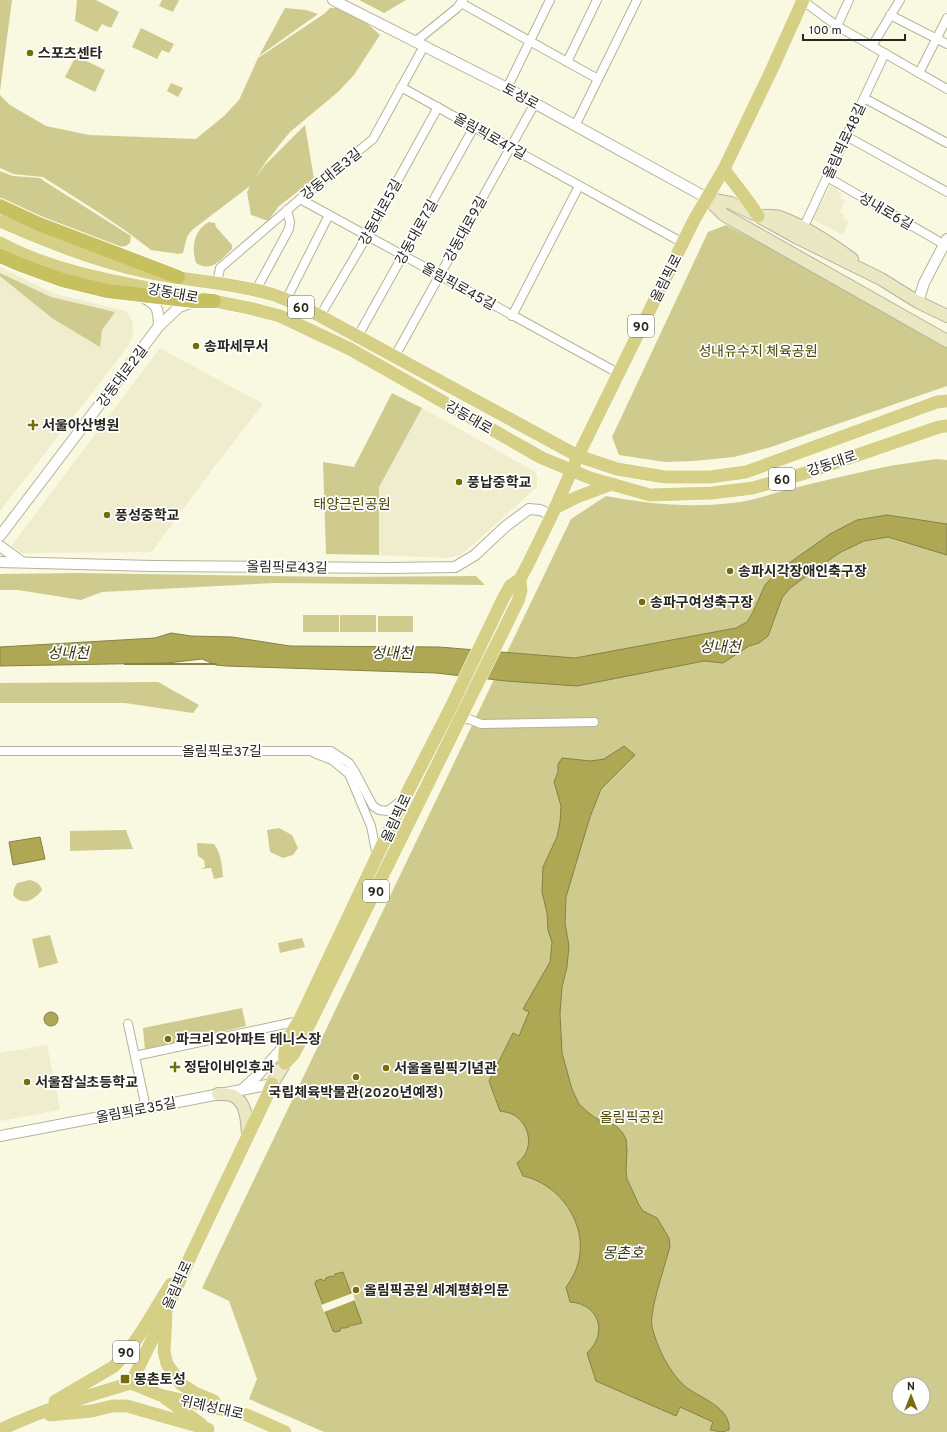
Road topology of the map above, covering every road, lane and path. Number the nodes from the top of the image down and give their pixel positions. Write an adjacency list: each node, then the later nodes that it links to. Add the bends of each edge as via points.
1 (332, 0): 14 (street, 토성로)
2 (550, 0): 13 (street)
3 (597, 0): 18 (street)
4 (637, 0): 20 (street)
5 (803, 0): 11 (street); 32 (main road, 올림픽로 / 90)
6 (848, 0): 11 (street)
7 (900, 0): 9 (street)
8 (462, 2): 13 (street); 14 (street)
9 (890, 15): 12 (street); 16 (street)
10 (947, 18): 12 (street)
11 (837, 26): 16 (street)
12 (936, 38): 15 (street); 19 (street)
13 (530, 41): 18 (street); 22 (street)
14 (419, 44): 21 (street, 강동대로3길); 22 (street, 토성로)
15 (947, 44)
16 (872, 46): 17 (street)
17 (885, 53): 19 (street); 24 (street, 올림픽로48길)
18 (567, 62): 20 (street)
19 (919, 73): 23 (street)
20 (598, 79): 27 (street)
21 (401, 87): 26 (street, 올림픽로47길); 37 (street, 강동대로3길, via 372,139)
22 (507, 88): 25 (street, 토성로)
23 (947, 89)
24 (864, 98): 29 (street, 올림픽로48길); 30 (street)
25 (535, 103): 27 (street, 토성로); 31 (street, 강동대로9길)
26 (438, 108): 28 (street, 올림픽로47길); 44 (street, 강동대로5길)
27 (575, 126): 36 (street, 토성로)
28 (474, 127): 31 (street, 올림픽로47길); 49 (street, 강동대로7길)
29 (846, 136): 33 (street, 올림픽로48길); 35 (street)
30 (947, 142)
31 (510, 148): 34 (street, 올림픽로47길); 50 (street, 강동대로9길)
32 (724, 169): 36 (main road, 올림픽로 / 90); 41 (main road)
33 (828, 177): 43 (street, 올림픽로48길); 47 (street, 성내로6길)
34 (579, 186): 46 (street, 올림픽로47길); 62 (street)
35 (947, 192)
36 (707, 198): 41 (main road, via 731,203); 46 (main road, 올림픽로 / 90); 60 (main road, via 724,215)
37 (300, 199): 39 (street, 강동대로3길); 40 (street, 올림픽로45길)
38 (0, 206): 51 (highway, via 39,224)
39 (287, 210): 53 (street, 강동대로3길, via 220,268); 54 (street, via 289,229)
40 (329, 215): 44 (street, 올림픽로45길); 56 (street)
41 (758, 216): 43 (main road, via 778,216); 52 (main road)
42 (0, 221): 51 (main road, 강동대로 / 60, via 104,262)
43 (802, 227): 52 (main road, via 829,242)
44 (367, 236): 49 (street, 올림픽로45길); 61 (street, 강동대로5길)
45 (0, 243): 58 (main road, 강동대로 / 60, via 44,262 103,280)
46 (683, 243): 68 (main road, 올림픽로 / 90)
47 (946, 243): 59 (street, 성내로6길, via 924,283)
48 (0, 256): 55 (highway, via 62,280)
49 (404, 256): 50 (street, 올림픽로45길); 65 (street, 강동대로7길)
50 (439, 276): 62 (street, 올림픽로45길); 67 (street, 강동대로9길)
51 (178, 278): 53 (main road, 강동대로 / 60)
52 (881, 279): 59 (main road)
53 (217, 283): 54 (main road, 강동대로 / 60)
54 (256, 290): 56 (main road, 강동대로 / 60)
55 (136, 295): 57 (highway); 64 (street, via 152,302 158,308)
56 (286, 300): 61 (main road, 강동대로 / 60)
57 (194, 301): 58 (highway); 64 (street, 강동대로2길, via 179,307)
58 (214, 301): 72 (main road, 강동대로 / 60, via 280,316 350,349 542,458)
59 (918, 302): 60 (main road, via 914,310 908,314); 63 (main road)
60 (897, 312): 66 (main road)
61 (320, 316): 65 (main road, 강동대로 / 60)
62 (512, 316): 68 (street, 올림픽로45길)
63 (947, 316)
64 (159, 326): 75 (street, 강동대로2길)
65 (358, 336): 67 (main road, 강동대로 / 60)
66 (947, 341)
67 (395, 356): 71 (main road, 강동대로 / 60)
68 (618, 373): 71 (main road, 올림픽로 / 90)
69 (944, 400): 71 (main road, 강동대로 / 60, via 746,472 710,477 665,477 617,469)
70 (947, 426): 73 (main road, 강동대로 / 60, via 753,488 712,493 650,495)
71 (578, 456): 72 (main road, 올림픽로 / 90)
72 (571, 471): 73 (main road, 강동대로 / 60); 74 (main road, 올림픽로 / 90)
73 (612, 484): 74 (main road, via 577,497)
74 (553, 511): 78 (street, 올림픽로43길, via 529,509 475,555 455,567 152,566); 79 (main road, 올림픽로 / 90)
75 (0, 536)
76 (0, 546): 78 (street)
77 (0, 562): 78 (street, 올림픽로43길)
78 (22, 562)
79 (520, 579): 80 (main road, 올림픽로 / 90, via 521,591 518,601); 84 (main road, 올림픽로 / 90, via 510,586 502,601)
80 (461, 718): 81 (street, via 481,724); 90 (main road, 올림픽로 / 90, via 294,1055)
81 (594, 722)
82 (310, 751): 83 (street, 올림픽로37길); 84 (street, via 331,751 349,763 373,806 380,810 388,811); 85 (street, 올림픽로37길, via 332,760 349,774 371,826)
83 (0, 752)
84 (404, 799): 85 (main road, 올림픽로 / 90)
85 (377, 857): 86 (main road, 올림픽로 / 90)
86 (299, 1020): 88 (main road, 올림픽로 / 90); 89 (street)
87 (128, 1024): 89 (street)
88 (286, 1044): 90 (main road, 올림픽로 / 90); 92 (street)
89 (135, 1056): 94 (street)
90 (284, 1062): 91 (main road, 올림픽로 / 90)
91 (272, 1084): 92 (street, 올림픽로35길); 95 (main road, 올림픽로 / 90)
92 (243, 1089): 93 (street, 올림픽로35길)
93 (218, 1094): 94 (street, 올림픽로35길); 95 (main road, via 233,1095 242,1104 246,1113)
94 (146, 1108): 96 (street, 올림픽로35길)
95 (248, 1135): 97 (main road, 올림픽로 / 90)
96 (0, 1136)
97 (192, 1253): 98 (main road, 올림픽로 / 90); 102 (main road, 90, via 121,1360)
98 (166, 1311): 99 (main road, 올림픽로 / 90); 101 (main road, via 164,1352 167,1364 181,1384 195,1393)
99 (131, 1383): 100 (main road, 위례성대로); 102 (main road, 90)
100 (160, 1395): 101 (main road, 위례성대로); 104 (main road, 위례성대로)
101 (247, 1415): 105 (main road, 위례성대로)
102 (28, 1417): 103 (main road, 90); 104 (main road, via 127,1406)
103 (0, 1430)
104 (212, 1430)
105 (285, 1432)

